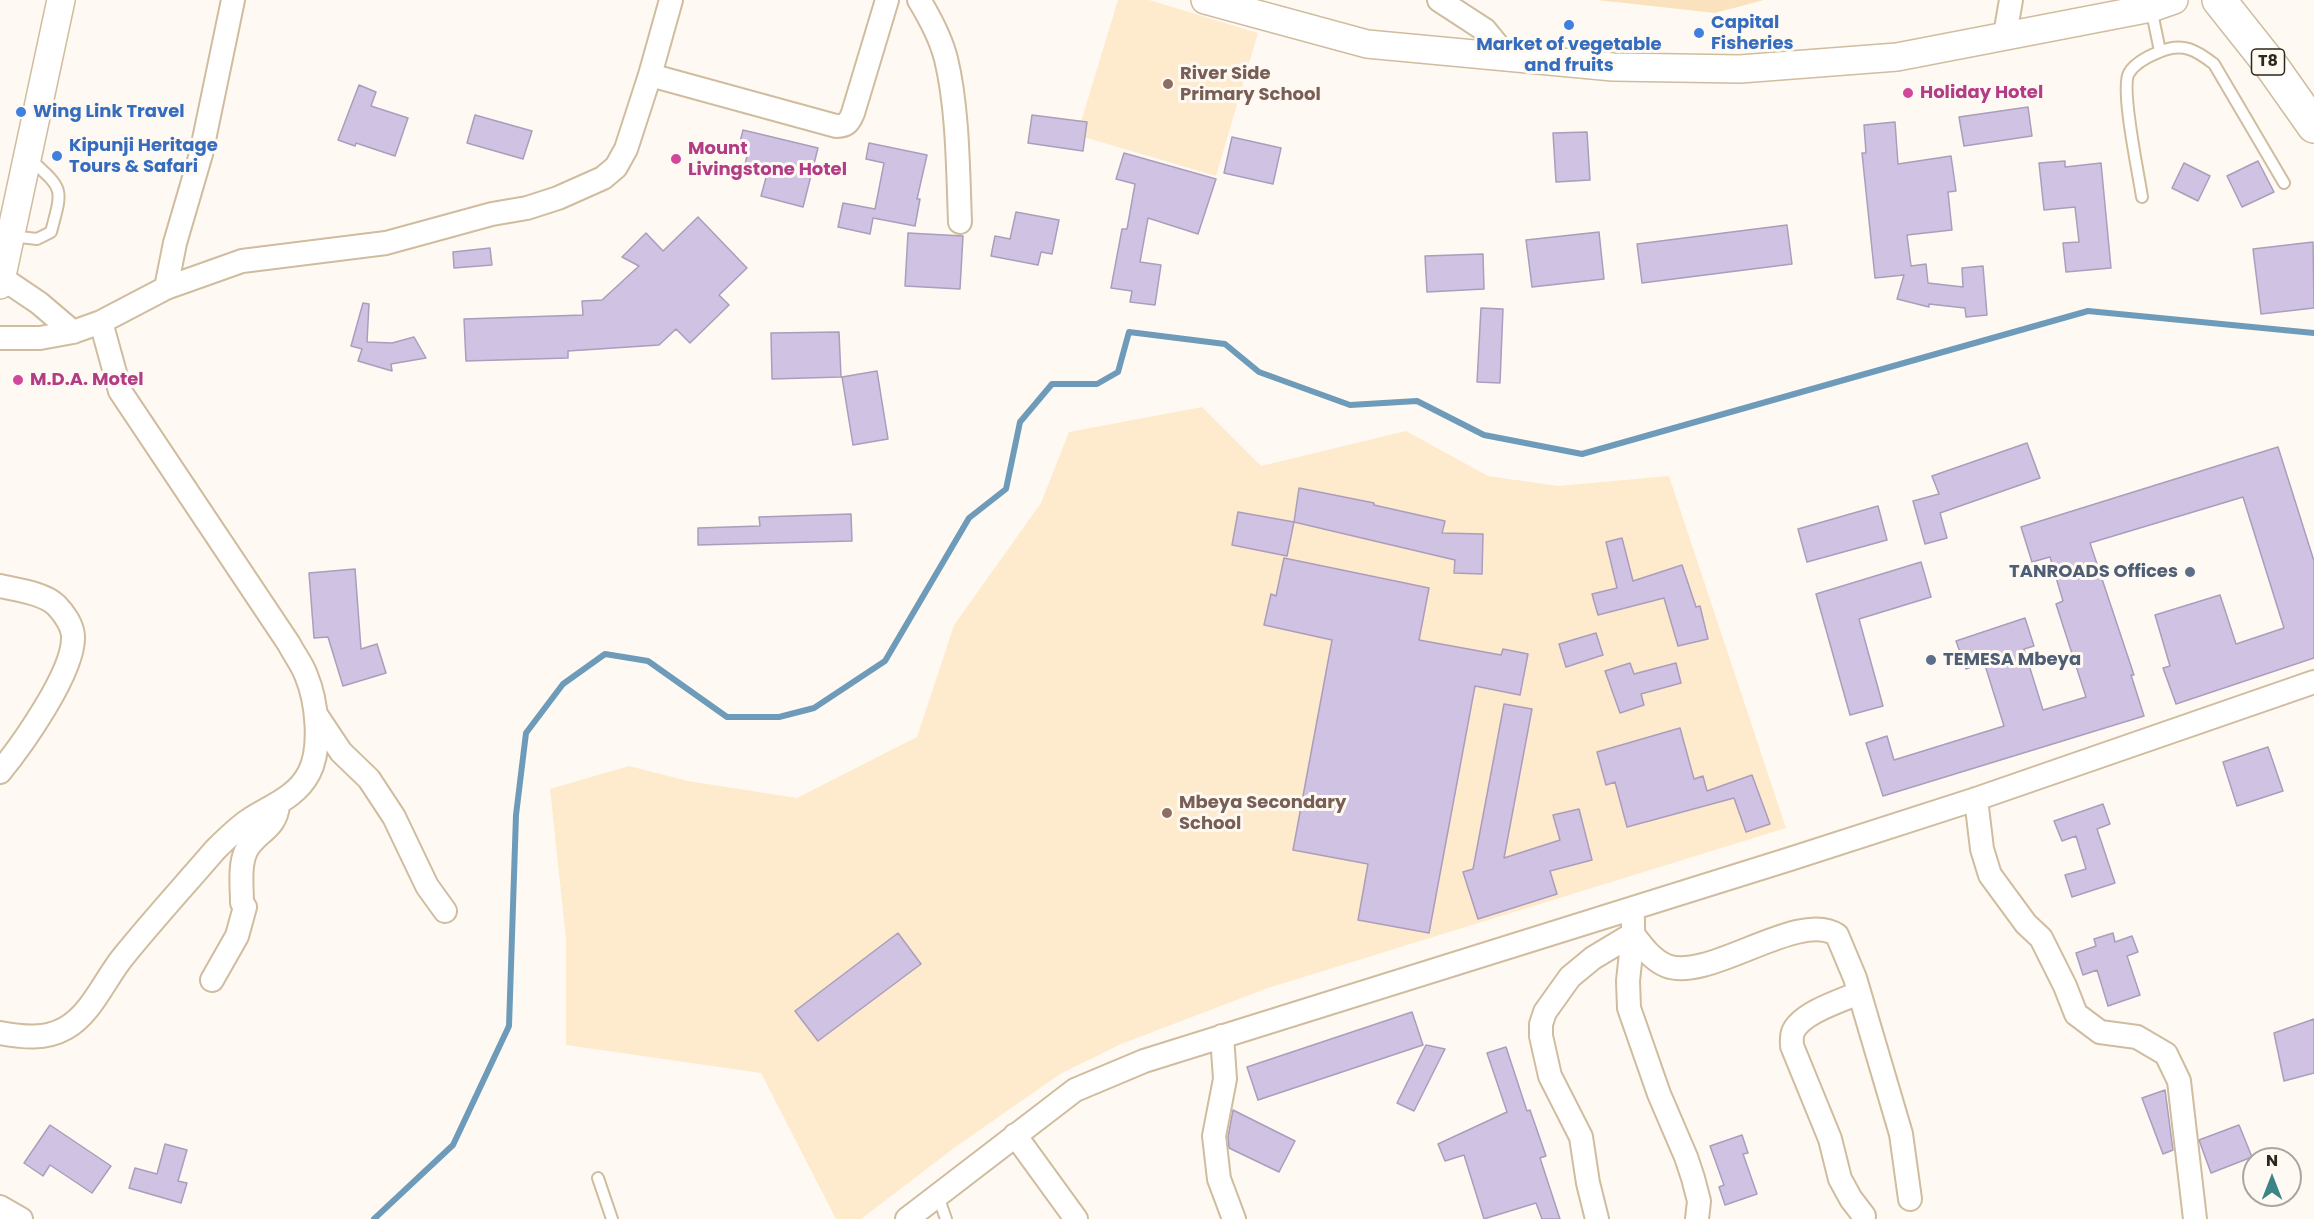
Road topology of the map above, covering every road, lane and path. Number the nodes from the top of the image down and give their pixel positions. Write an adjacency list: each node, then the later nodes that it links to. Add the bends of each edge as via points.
1 (61, 0): 16 (street)
2 (233, 0): 22 (street, via 201,154)
3 (671, 0): 14 (street)
4 (887, 0): 14 (street, via 853,113 844,126)
5 (919, 0): 19 (street, via 946,59 956,135)
6 (1205, 0): 13 (street, via 1367,44)
7 (1439, 0): 13 (street, via 1485,30)
8 (2011, 0): 11 (street)
9 (2219, 0): 15 (highway, T8)
10 (2163, 4): 11 (street); 12 (lane)
11 (2005, 35): 13 (street, via 1897,57 1740,69 1613,67)
12 (2160, 51): 17 (lane, via 2178,47 2197,50 2214,64); 18 (lane, via 2127,75 2126,96)
13 (1508, 58)
14 (650, 75): 22 (street, via 626,149 616,167 603,178 558,198 386,243 242,261)
15 (2314, 126)
16 (28, 157): 20 (street); 20 (lane, via 56,183 60,200 51,232 37,239)
17 (2284, 183)
18 (2142, 197)
19 (960, 222)
20 (11, 236): 21 (street)
21 (1, 282): 24 (street, via 39,303)
22 (166, 288): 23 (street)
23 (101, 322): 24 (street); 28 (street, via 120,392 289,644 307,676)
24 (73, 333): 25 (street)
25 (0, 338)
26 (0, 586): 29 (street, via 54,603 73,635 53,695)
27 (2314, 682): 30 (street)
28 (317, 716): 31 (street, via 315,754 309,773); 33 (street, via 341,752 369,779 394,817 427,886)
29 (0, 772)
30 (1976, 799): 32 (street); 53 (street, via 1982,849 1990,875 2041,938 2076,1014 2100,1032 2137,1037 2166,1054 2178,1081)
31 (278, 805): 35 (street, via 274,820 246,850 242,864 245,908 237,936); 37 (street, via 247,821 219,846 121,959 93,1003 68,1027 44,1036)
32 (1633, 908): 34 (street); 38 (street)
33 (445, 911)
34 (1633, 934): 36 (street, via 1657,960 1677,968 1704,965 1797,932 1832,931 1841,942); 51 (street, via 1570,977 1541,1024 1550,1076 1581,1137); 52 (street, via 1629,1008 1686,1157 1699,1201)
35 (212, 980)
36 (1859, 993): 42 (street, via 1901,1134); 44 (street, via 1797,1025 1792,1047 1830,1139 1840,1179)
37 (0, 1033)
38 (1222, 1036): 39 (street, via 1144,1061 1075,1090); 50 (street, via 1225,1079 1214,1136 1220,1179)
39 (1015, 1135): 41 (street); 49 (street)
40 (598, 1178): 46 (lane)
41 (938, 1196): 47 (street); 48 (lane)
42 (1911, 1199)
43 (0, 1208): 45 (street)
44 (1864, 1216)
45 (21, 1219)
46 (612, 1219)
47 (908, 1219)
48 (946, 1219)
49 (1076, 1219)
50 (1234, 1219)
51 (1597, 1219)
52 (1697, 1219)
53 (2196, 1219)

